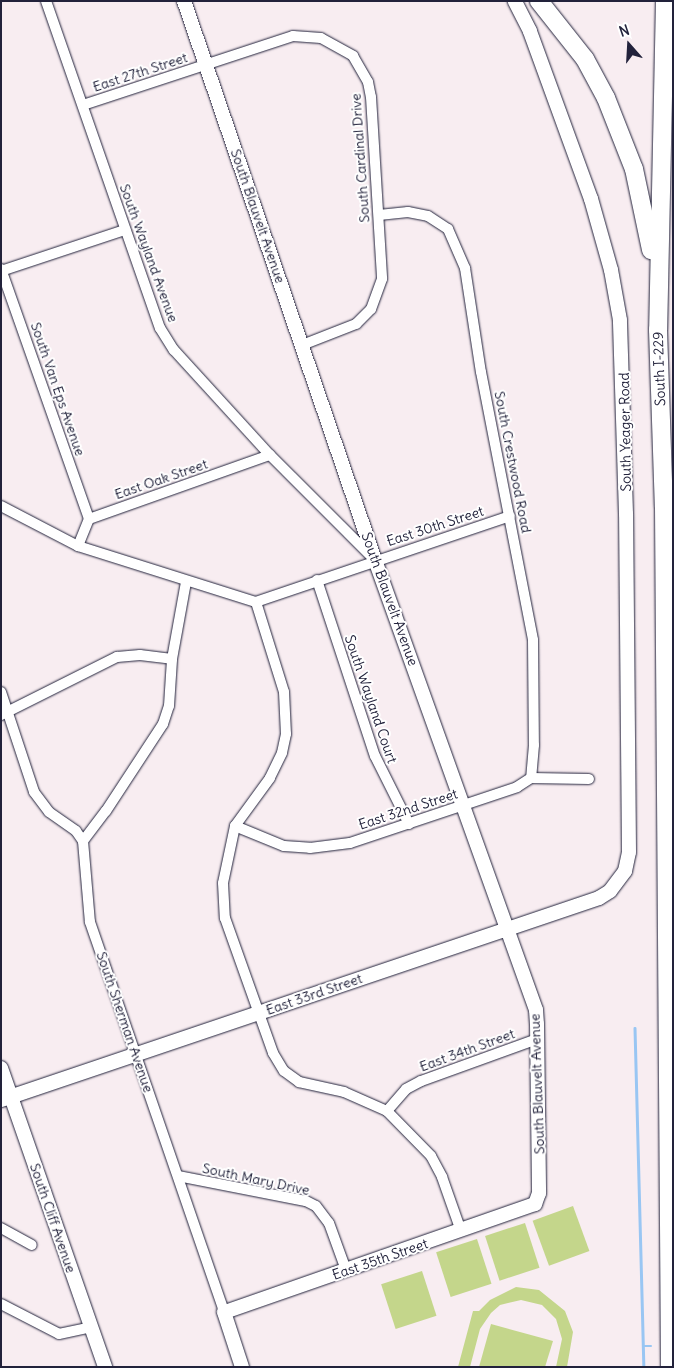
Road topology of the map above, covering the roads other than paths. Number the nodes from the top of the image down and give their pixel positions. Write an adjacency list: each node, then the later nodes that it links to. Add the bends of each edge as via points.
1 (46, 1): 7 (street, South Wayland Avenue)
2 (184, 1): 6 (street, South Blauvelt Avenue)
3 (515, 1): 33 (street, South Yeager Road, via 530,31 594,208 611,270 620,320 625,419 629,852)
4 (538, 1): 11 (highway, via 596,78 629,152 651,249)
5 (665, 1): 11 (highway, South I-229)
6 (205, 64): 7 (street, East 27th Street); 8 (street, South Cardinal Drive, via 293,36 321,38 353,56 368,82 371,97); 12 (street, South Blauvelt Avenue)
7 (83, 105): 9 (street, South Wayland Avenue)
8 (379, 215): 12 (street, South Cardinal Drive, via 382,279 371,309 340,332); 15 (street, South Crestwood Road, via 408,212 428,216 448,229 460,251)
9 (125, 230): 10 (street); 13 (street, South Wayland Avenue, via 160,328 174,350)
10 (2, 270): 16 (street, South Van Eps Avenue)
11 (658, 330): 25 (highway, South I-229)
12 (302, 345): 18 (street, South Blauvelt Avenue)
13 (270, 455): 16 (street, East Oak Street); 18 (street, South Wayland Avenue)
14 (1, 506): 17 (street)
15 (510, 516): 18 (street, East 30th Street); 27 (street, South Crestwood Road, via 534,640)
16 (89, 519): 17 (street)
17 (78, 546): 20 (street)
18 (375, 560): 19 (street, East 30th Street); 29 (street, South Blauvelt Avenue)
19 (317, 580): 21 (street, East 30th Street); 30 (street, South Wayland Court, via 375,756)
20 (186, 582): 21 (street); 22 (street)
21 (256, 602): 31 (street, via 284,692 286,734 282,753 270,778)
22 (172, 658): 24 (street, via 117,657); 32 (street, via 169,706 163,724)
23 (1, 692): 24 (street)
24 (5, 714): 32 (street, via 34,792 49,812 76,830)
25 (666, 722): 26 (highway); 52 (highway, South I-229)
26 (673, 748)
27 (531, 778): 28 (street, East 32nd Street); 29 (street, East 32nd Street, via 517,787)
28 (589, 779)
29 (464, 805): 30 (street, East 32nd Street); 34 (street, South Blauvelt Avenue)
30 (409, 824): 31 (street, East 32nd Street, via 350,843 310,848 284,846)
31 (235, 826): 35 (street, via 223,883 226,918)
32 (83, 841): 37 (street, South Sherman Avenue, via 90,922)
33 (621, 878): 34 (street, East 33rd Street, via 599,898)
34 (507, 929): 35 (street, East 33rd Street); 36 (street, South Blauvelt Avenue, via 536,1010)
35 (258, 1012): 37 (street, East 33rd Street); 40 (street, via 273,1053 284,1071 299,1082 344,1092)
36 (537, 1039): 40 (street, East 34th Street, via 421,1081 406,1089); 42 (street, South Blauvelt Avenue, via 539,1193)
37 (137, 1053): 39 (street, East 33rd Street); 41 (street, South Sherman Avenue)
38 (1, 1068): 39 (street, South Cliff Avenue)
39 (6, 1098): 49 (street, South Cliff Avenue)
40 (387, 1111): 44 (street, via 431,1156)
41 (178, 1176): 46 (street, South Mary Drive, via 306,1201 316,1206 329,1223); 48 (street, South Sherman Avenue)
42 (535, 1204): 44 (street, East 35th Street)
43 (1, 1228): 45 (street)
44 (461, 1231): 46 (street, East 35th Street)
45 (32, 1245)
46 (346, 1270): 48 (street, East 35th Street)
47 (1, 1304): 49 (street, via 60,1334)
48 (224, 1312): 51 (street, South Sherman Avenue)
49 (91, 1327): 50 (street, South Cliff Avenue)
50 (105, 1367)
51 (242, 1367)
52 (670, 1367)

